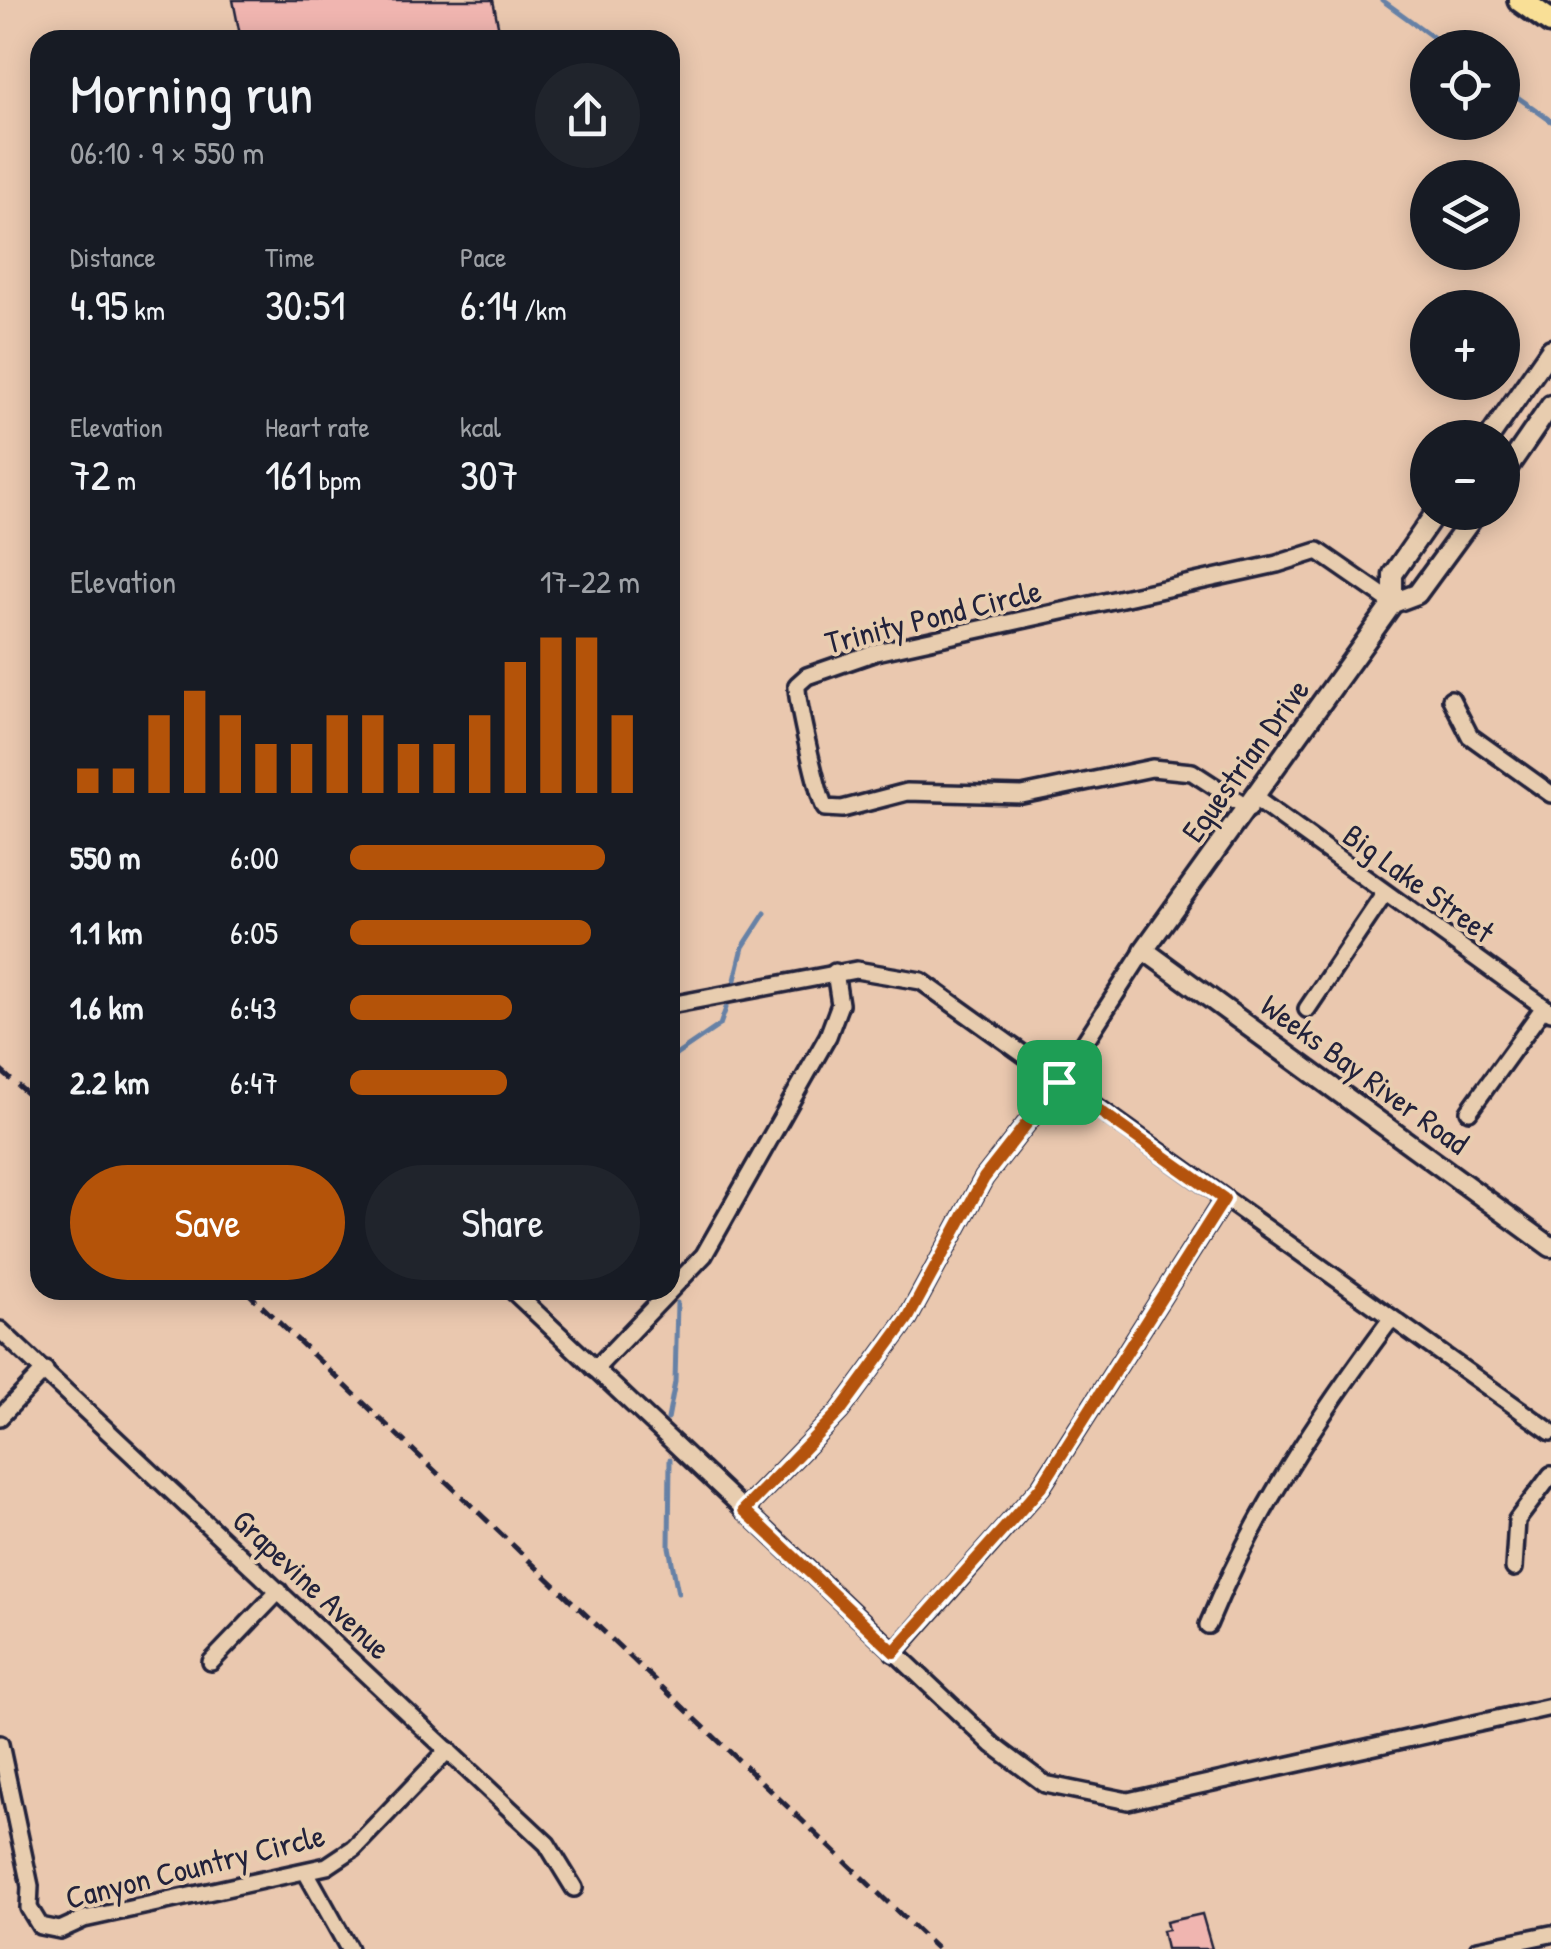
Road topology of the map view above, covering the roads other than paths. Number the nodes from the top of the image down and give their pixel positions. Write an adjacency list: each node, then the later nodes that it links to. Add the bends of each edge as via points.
1 (1520, 0): 2 (main road)
2 (1551, 22)
3 (1551, 350): 5 (street)
4 (1551, 404): 6 (street)
5 (1502, 420)
6 (1520, 450)
7 (1424, 530): 9 (street, Equestrian Drive, via 1393,574)
8 (1465, 530): 9 (street, Equestrian Drive, via 1417,594)
9 (1393, 604): 12 (street, Equestrian Drive); 12 (street, Trinity Pond Circle, via 1318,551 876,652 797,685 816,793 825,808 907,792 1022,794 1152,768 1192,772)
10 (1451, 699): 11 (street, via 1470,736)
11 (1551, 794)
12 (1253, 804): 13 (street, Big Lake Street); 14 (street, Equestrian Drive)
13 (1384, 893): 17 (street); 18 (street, Big Lake Street)
14 (1144, 950): 19 (street); 22 (street, Weeks Bay River Road)
15 (834, 972): 16 (street); 19 (street, via 921,981); 23 (street, via 840,1004 828,1036 704,1255)
16 (680, 1004)
17 (1307, 1009)
18 (1548, 1009): 20 (street)
19 (1059, 1082): 21 (street); 33 (street, via 984,1178 908,1318 840,1411)
20 (1469, 1111)
21 (1224, 1199): 26 (street); 37 (street, via 1041,1487)
22 (1551, 1248)
23 (680, 1280)
24 (523, 1300): 28 (street)
25 (661, 1300): 28 (street)
26 (1391, 1318): 31 (street); 36 (street, via 1322,1410 1236,1556)
27 (0, 1330): 29 (street, Grapevine Avenue)
28 (595, 1369): 33 (street)
29 (44, 1370): 30 (street); 35 (street, Grapevine Avenue)
30 (0, 1417)
31 (1551, 1432)
32 (1551, 1475): 34 (street, via 1517,1520)
33 (744, 1510): 37 (street)
34 (1514, 1568)
35 (279, 1590): 38 (street); 41 (street, Grapevine Avenue)
36 (1208, 1625)
37 (894, 1652): 39 (street, via 1044,1784 1128,1801)
38 (212, 1662)
39 (1551, 1707)
40 (0, 1744): 42 (street, Canyon Country Circle, via 29,1908 40,1926 60,1930 84,1919)
41 (448, 1750): 42 (street, Canyon Country Circle, via 354,1848); 43 (street, Grapevine Avenue, via 547,1844)
42 (306, 1872): 45 (street)
43 (574, 1888)
44 (1551, 1934): 46 (street)
45 (348, 1949)
46 (1478, 1949)

